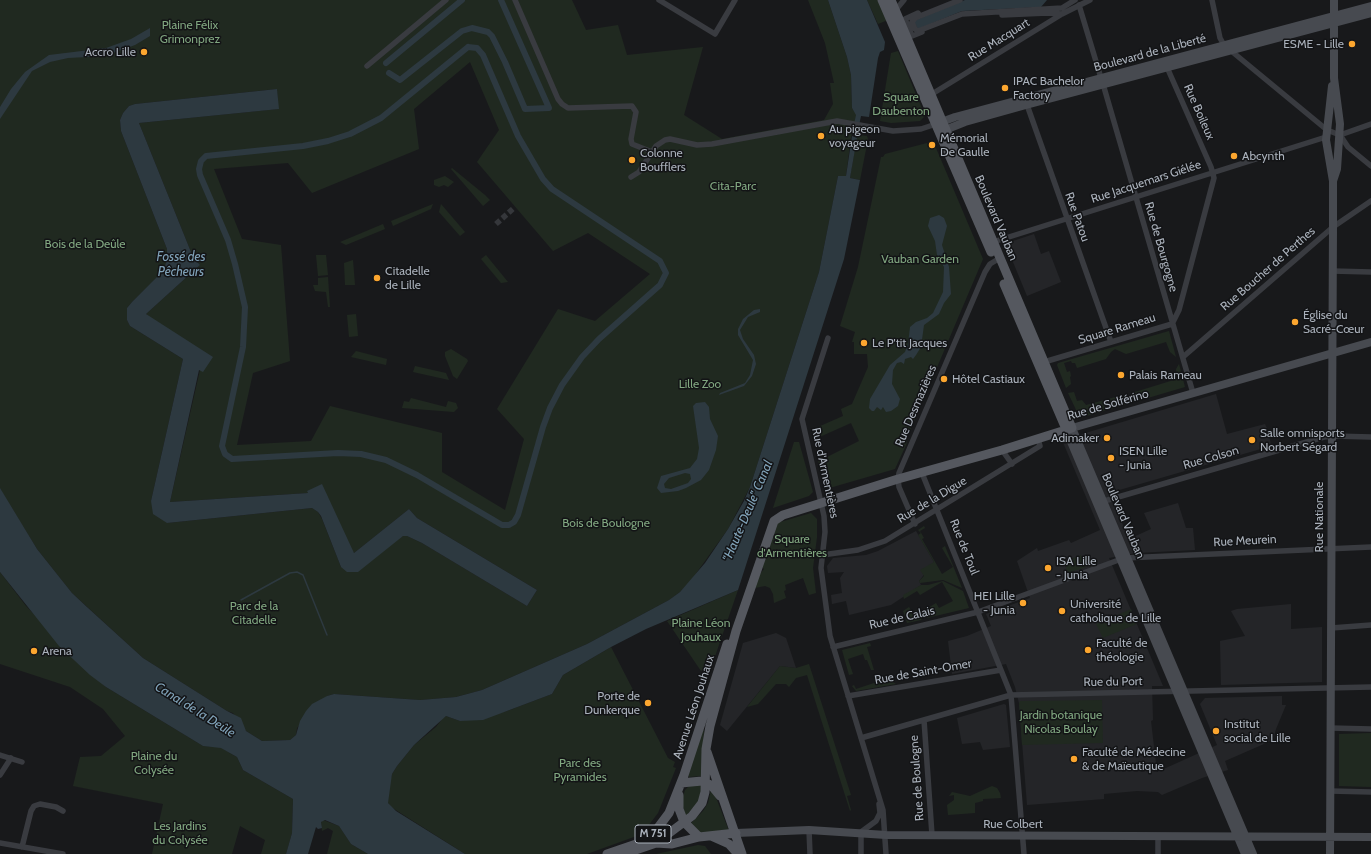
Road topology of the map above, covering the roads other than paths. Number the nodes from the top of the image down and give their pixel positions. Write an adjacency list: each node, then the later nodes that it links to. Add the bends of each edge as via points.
1 (446, 0): 21 (street)
2 (515, 0): 30 (street, via 562,104 568,108 632,106 636,112 632,144)
3 (659, 0): 4 (street, via 715,34)
4 (735, 0)
5 (882, 0): 17 (main road)
6 (904, 0): 14 (street)
7 (951, 0): 16 (street, via 905,19 912,36 960,17)
8 (960, 0): 12 (street, via 915,18 912,22 914,29 918,31 962,14 1062,8)
9 (1090, 0): 12 (street)
10 (1212, 0): 19 (street, via 1220,38)
11 (1334, 0): 18 (street, Rue Nationale)
12 (1077, 2): 16 (street, Rue Macquart); 23 (street, Rue de Bourgogne)
13 (1371, 6): 18 (street, Boulevard de la Liberté)
14 (895, 7): 17 (street); 24 (main road)
15 (1371, 13): 18 (street, Boulevard de la Liberté)
16 (1062, 14): 24 (street, Rue Macquart)
17 (890, 19): 27 (main road)
18 (1334, 20): 19 (street, Boulevard de la Liberté); 22 (street, Rue Nationale)
19 (1227, 48): 20 (street, Boulevard de la Liberté); 28 (street, via 1311,116)
20 (1166, 64): 23 (street, Boulevard de la Liberté); 32 (street, Rue Boileux)
21 (367, 66)
22 (1334, 78): 28 (street, Rue Nationale); 29 (street, Rue Nationale)
23 (1102, 81): 25 (street, Boulevard de la Liberté); 35 (street, Rue de Bourgogne)
24 (932, 94): 27 (main road)
25 (1026, 101): 27 (street, Boulevard de la Liberté); 37 (street, Rue Patou)
26 (1371, 124): 29 (street)
27 (942, 125): 30 (street, via 904,131 837,121 697,146 670,139 656,146); 39 (main road, Boulevard Vauban); 40 (main road, Boulevard Vauban)
28 (1326, 133): 29 (street); 32 (street, Rue Jacquemars Giélée, via 1306,143); 34 (street, Rue Nationale)
29 (1340, 135): 31 (street, via 1348,147); 34 (street, Rue Nationale, via 1337,169)
30 (652, 152): 33 (street, via 639,172)
31 (1371, 166)
32 (1213, 172): 35 (street, Rue Jacquemars Giélée); 43 (street, via 1214,181 1210,197 1179,310)
33 (631, 177)
34 (1333, 181): 38 (street, Rue Nationale)
35 (1135, 196): 37 (street, Rue Jacquemars Giélée); 43 (street, Rue de Bourgogne)
36 (1371, 201): 38 (street, Rue Boucher de Perthes)
37 (1066, 218): 39 (street, Rue Jacquemars Giélée); 45 (street, Rue Patou)
38 (1332, 228): 41 (street, Rue Nationale); 48 (street, Rue Boucher de Perthes)
39 (993, 242): 40 (main road, Boulevard Vauban)
40 (997, 259): 49 (main road, Boulevard Vauban); 51 (main road, Boulevard Vauban); 58 (street, Rue Desmazières, via 988,266 982,278)
41 (1332, 271): 42 (street); 47 (street, Rue Nationale)
42 (1371, 272)
43 (1172, 324): 45 (street, Square Rameau); 48 (street, Square Rameau)
44 (828, 338): 59 (street, Rue d'Armentières, via 802,419)
45 (1111, 342): 49 (street, Square Rameau)
46 (1371, 342): 47 (street, Rue de Solférino)
47 (1332, 353): 50 (street, Rue de Solférino); 52 (street, Rue Nationale)
48 (1183, 357): 50 (street, Square Rameau)
49 (1044, 362): 51 (main road, Boulevard Vauban)
50 (1193, 393): 51 (street, Rue de Solférino)
51 (1069, 429): 54 (main road, Rue de Solférino); 60 (street, Boulevard Vauban)
52 (1332, 436): 53 (street, Rue Colson); 60 (street, Rue Colson, via 1267,452); 65 (street, Rue Nationale)
53 (1371, 437)
54 (1038, 439): 55 (main road, Rue de Solférino); 56 (street, Rue de la Digue, via 1040,446)
55 (1002, 450): 56 (street); 57 (main road, Rue de Solférino)
56 (1012, 464): 61 (street, Rue de la Digue)
57 (922, 473): 58 (main road, Rue de Solférino); 61 (street, Rue de Toul)
58 (898, 480): 59 (main road, Rue de Solférino, via 882,482); 63 (street)
59 (821, 502): 62 (main road, Rue de Solférino, via 775,513); 66 (street, Rue d'Armentières, via 825,528)
60 (1100, 502): 67 (street, Boulevard Vauban)
61 (938, 510): 63 (street, Rue de la Digue); 68 (street, Rue de Toul)
62 (772, 519): 82 (main road, Avenue Léon Jouhaux, via 736,631); 88 (main road, Avenue Léon Jouhaux)
63 (915, 524): 66 (street, Rue de la Digue, via 872,546)
64 (1371, 546): 65 (street, Rue Meurein)
65 (1331, 548): 67 (street, Rue Meurein); 70 (street, Rue Nationale)
66 (822, 555): 71 (street, Rue d'Armentières, via 821,573)
67 (1124, 558): 68 (street, Rue Meurein); 75 (street, Boulevard Vauban)
68 (978, 612): 71 (street, Rue de Calais); 72 (street, Rue de Toul)
69 (1371, 625): 70 (street)
70 (1330, 628): 74 (street, Rue Nationale)
71 (833, 648): 77 (street, Rue d'Armentières)
72 (1001, 670): 76 (street, Rue de Toul); 77 (street, Rue de Saint-Omer)
73 (1371, 687): 74 (street, Rue du Port)
74 (1330, 688): 75 (street, Rue du Port); 79 (street, Rue Nationale)
75 (1180, 692): 76 (street, Rue du Port); 104 (street, Boulevard Vauban)
76 (1011, 695): 78 (street, Rue du Port); 101 (street, Rue de Toul)
77 (848, 696): 81 (street, Rue d'Armentières)
78 (924, 720): 81 (street, Rue du Port); 99 (street, Rue de Boulogne)
79 (1330, 728): 80 (street); 89 (street, Rue Nationale)
80 (1371, 728)
81 (861, 738): 91 (street, Rue d'Armentières)
82 (706, 748): 87 (main road, Avenue Léon Jouhaux / M 751); 92 (main road)
83 (0, 755): 84 (street)
84 (11, 758): 85 (street); 86 (street)
85 (22, 762)
86 (0, 775)
87 (706, 783): 88 (main road, via 693,781); 92 (main road, via 715,789); 94 (main road, Avenue Léon Jouhaux / M 751, via 704,798 699,808)
88 (680, 786): 94 (main road, Avenue Léon Jouhaux, via 679,809); 111 (main road, Avenue Léon Jouhaux / M 751, via 666,818 649,838 641,844)
89 (1330, 791): 90 (street); 105 (street, Rue Nationale)
90 (1371, 792)
91 (879, 793): 97 (street, via 878,818 871,827); 98 (street)
92 (723, 801): 96 (main road)
93 (63, 811): 109 (street, via 40,804 34,806)
94 (684, 822): 102 (main road); 108 (main road, Avenue Léon Jouhaux / M 751)
95 (809, 830): 96 (street, Rue Colbert); 97 (street, Rue Colbert); 115 (street)
96 (736, 832): 100 (main road, Rue Colbert); 114 (main road)
97 (861, 832): 98 (street, Rue Colbert); 116 (street)
98 (886, 835): 99 (street, Rue Colbert); 117 (street)
99 (932, 835): 101 (street, Rue Colbert)
100 (711, 836): 102 (main road, Rue Colbert); 113 (main road, via 729,844)
101 (1023, 836): 103 (street, Rue Colbert); 118 (street, Rue de Toul)
102 (699, 837): 108 (main road, Rue Colbert / M 751, via 672,844)
103 (1158, 837): 104 (street, Rue Colbert); 119 (street)
104 (1242, 837): 105 (street, Rue Colbert); 120 (street, Boulevard Vauban); 121 (street, Boulevard Vauban)
105 (1329, 837): 106 (street, Rue Colbert); 122 (street, Rue Nationale)
106 (1371, 837)
107 (0, 843): 109 (street)
108 (656, 843): 112 (main road, Avenue Léon Jouhaux / M 751)
109 (22, 847): 110 (street)
110 (63, 854)
111 (607, 854)
112 (624, 854)
113 (738, 854)
114 (742, 854)
115 (810, 854)
116 (861, 854)
117 (886, 854)
118 (1024, 854)
119 (1158, 854)
120 (1245, 854)
121 (1253, 854)
122 (1330, 854)

